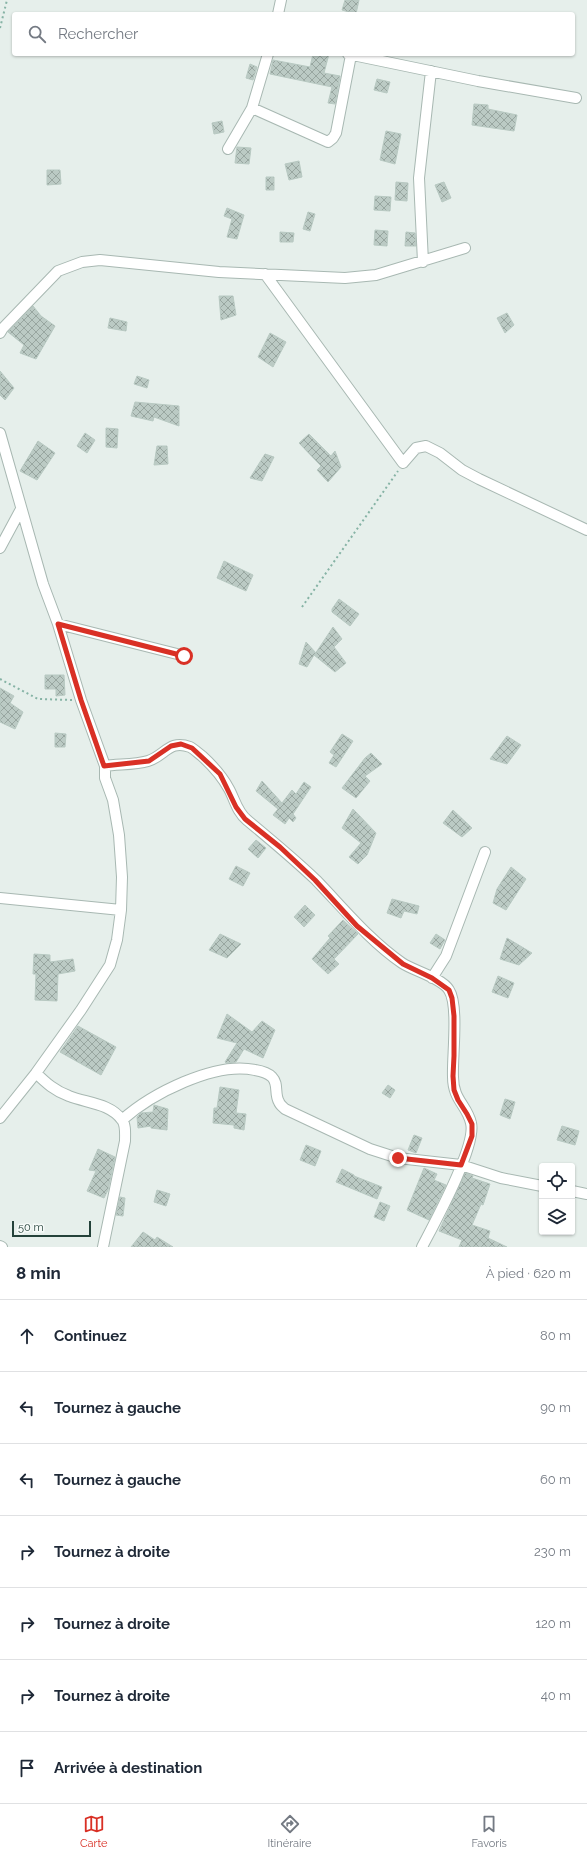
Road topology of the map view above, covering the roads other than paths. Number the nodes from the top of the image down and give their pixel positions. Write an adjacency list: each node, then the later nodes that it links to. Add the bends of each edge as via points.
1 (282, 0): 2 (street)
2 (279, 12)
3 (267, 56): 8 (street)
4 (349, 56): 8 (street, via 336,133 328,142)
5 (359, 56): 6 (street)
6 (431, 71): 7 (street); 11 (street, via 419,178)
7 (576, 98)
8 (252, 108): 9 (street)
9 (228, 149)
10 (465, 248): 11 (street)
11 (423, 262): 12 (street, via 363,277)
12 (265, 274): 13 (street, via 100,260 82,262 58,271); 16 (street, via 403,463 416,448 426,446 479,479)
13 (0, 333)
14 (0, 433): 15 (street)
15 (21, 509): 17 (street); 18 (street, via 43,584)
16 (587, 530)
17 (0, 548)
18 (58, 624): 19 (street); 20 (street)
19 (184, 656)
20 (104, 766): 23 (street, via 105,778 113,800 118,835 122,876); 24 (street, via 149,761 171,746 181,744 192,748 220,774 236,807 245,819 280,847 371,938 403,964)
21 (485, 852): 24 (street, via 446,956)
22 (0, 898): 23 (street)
23 (121, 910): 25 (street, via 110,965)
24 (432, 978): 28 (street, via 449,990 452,998 454,1090 472,1124 472,1136)
25 (36, 1073): 26 (street); 27 (street, via 53,1089 112,1111)
26 (0, 1118)
27 (122, 1120): 28 (street, via 156,1095 196,1077 211,1072 250,1069 271,1076 276,1083 278,1102 285,1109 370,1150 398,1158); 32 (street, via 125,1141)
28 (461, 1165): 29 (street, via 501,1178); 33 (street)
29 (539, 1185)
30 (575, 1192): 31 (street)
31 (587, 1194)
32 (103, 1247)
33 (422, 1247)

